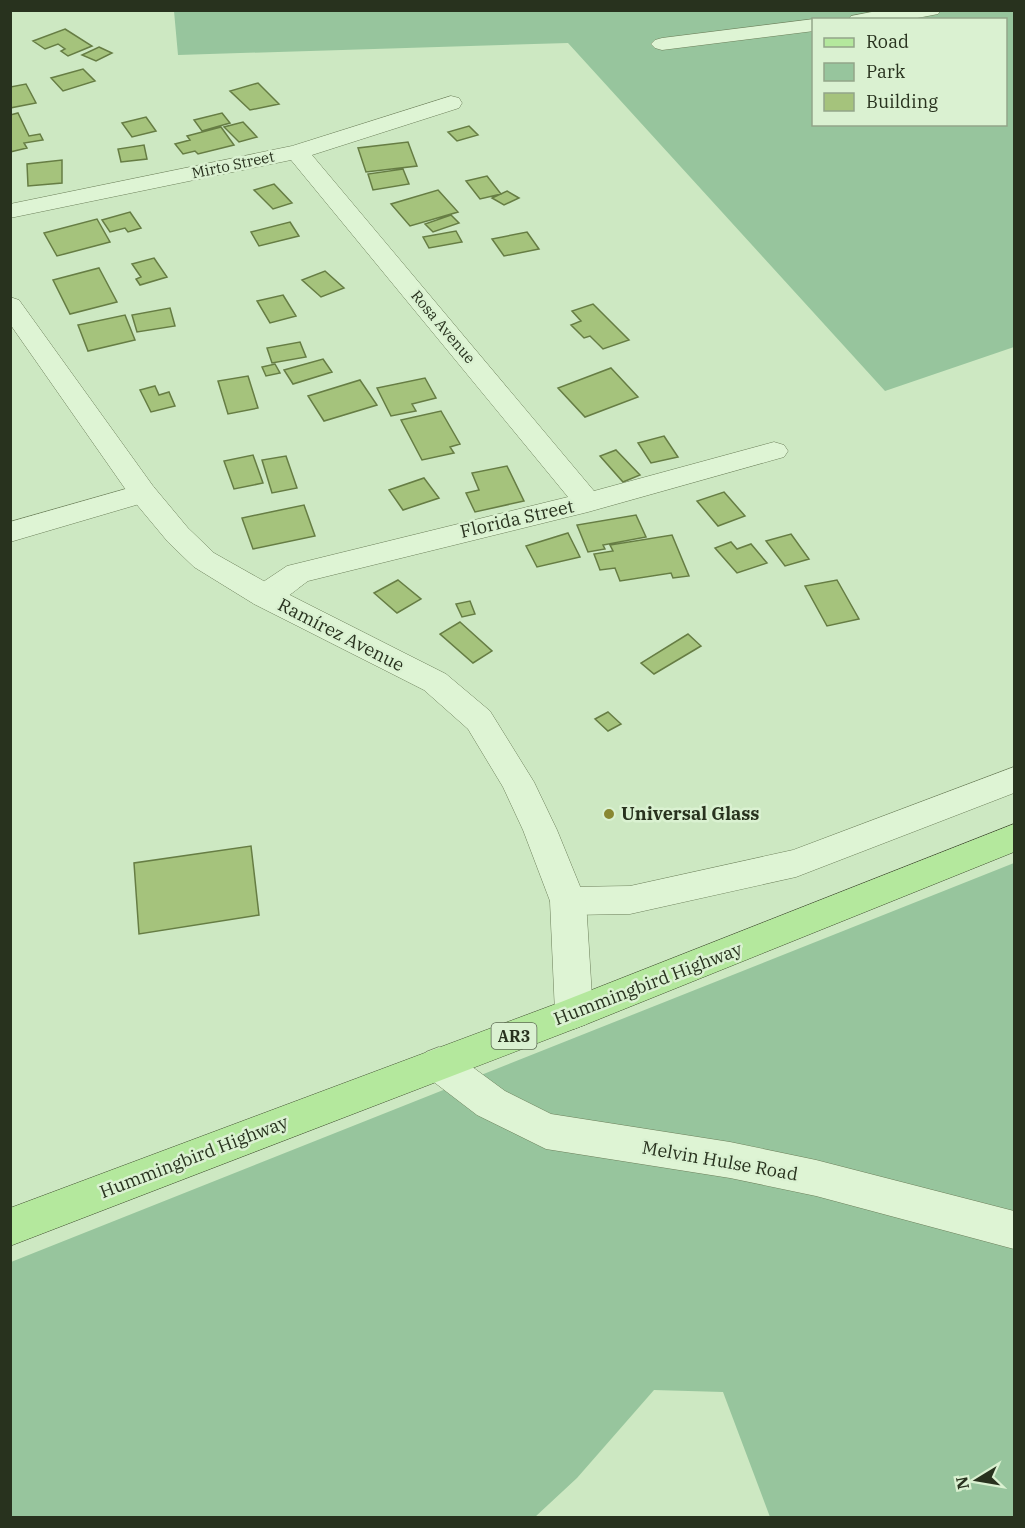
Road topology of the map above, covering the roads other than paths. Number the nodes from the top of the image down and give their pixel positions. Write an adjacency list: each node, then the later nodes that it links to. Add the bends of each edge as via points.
1 (931, 10): 2 (street)
2 (873, 18)
3 (812, 25): 4 (street)
4 (662, 44)
5 (451, 103): 6 (street, Mirto Street)
6 (297, 152): 7 (street, Mirto Street); 11 (street, Rosa Avenue)
7 (10, 211)
8 (10, 305): 10 (street, Ramírez Avenue)
9 (774, 452): 11 (street, Florida Street)
10 (143, 493): 12 (street); 13 (street, Ramírez Avenue, via 204,560)
11 (588, 502): 13 (street, Florida Street, via 298,573)
12 (10, 532)
13 (265, 596): 16 (street, Ramírez Avenue, via 435,682 479,720 517,782)
14 (1014, 780): 16 (street, via 796,863 630,900)
15 (1014, 838): 17 (main road, Hummingbird Highway / AR3)
16 (568, 901): 17 (street, Ramírez Avenue)
17 (573, 1013): 18 (main road, Hummingbird Highway / AR3)
18 (439, 1064): 19 (main road, Hummingbird Highway / AR3); 20 (street, Melvin Hulse Road, via 491,1103 546,1131 741,1162)
19 (10, 1227)
20 (1014, 1230)

